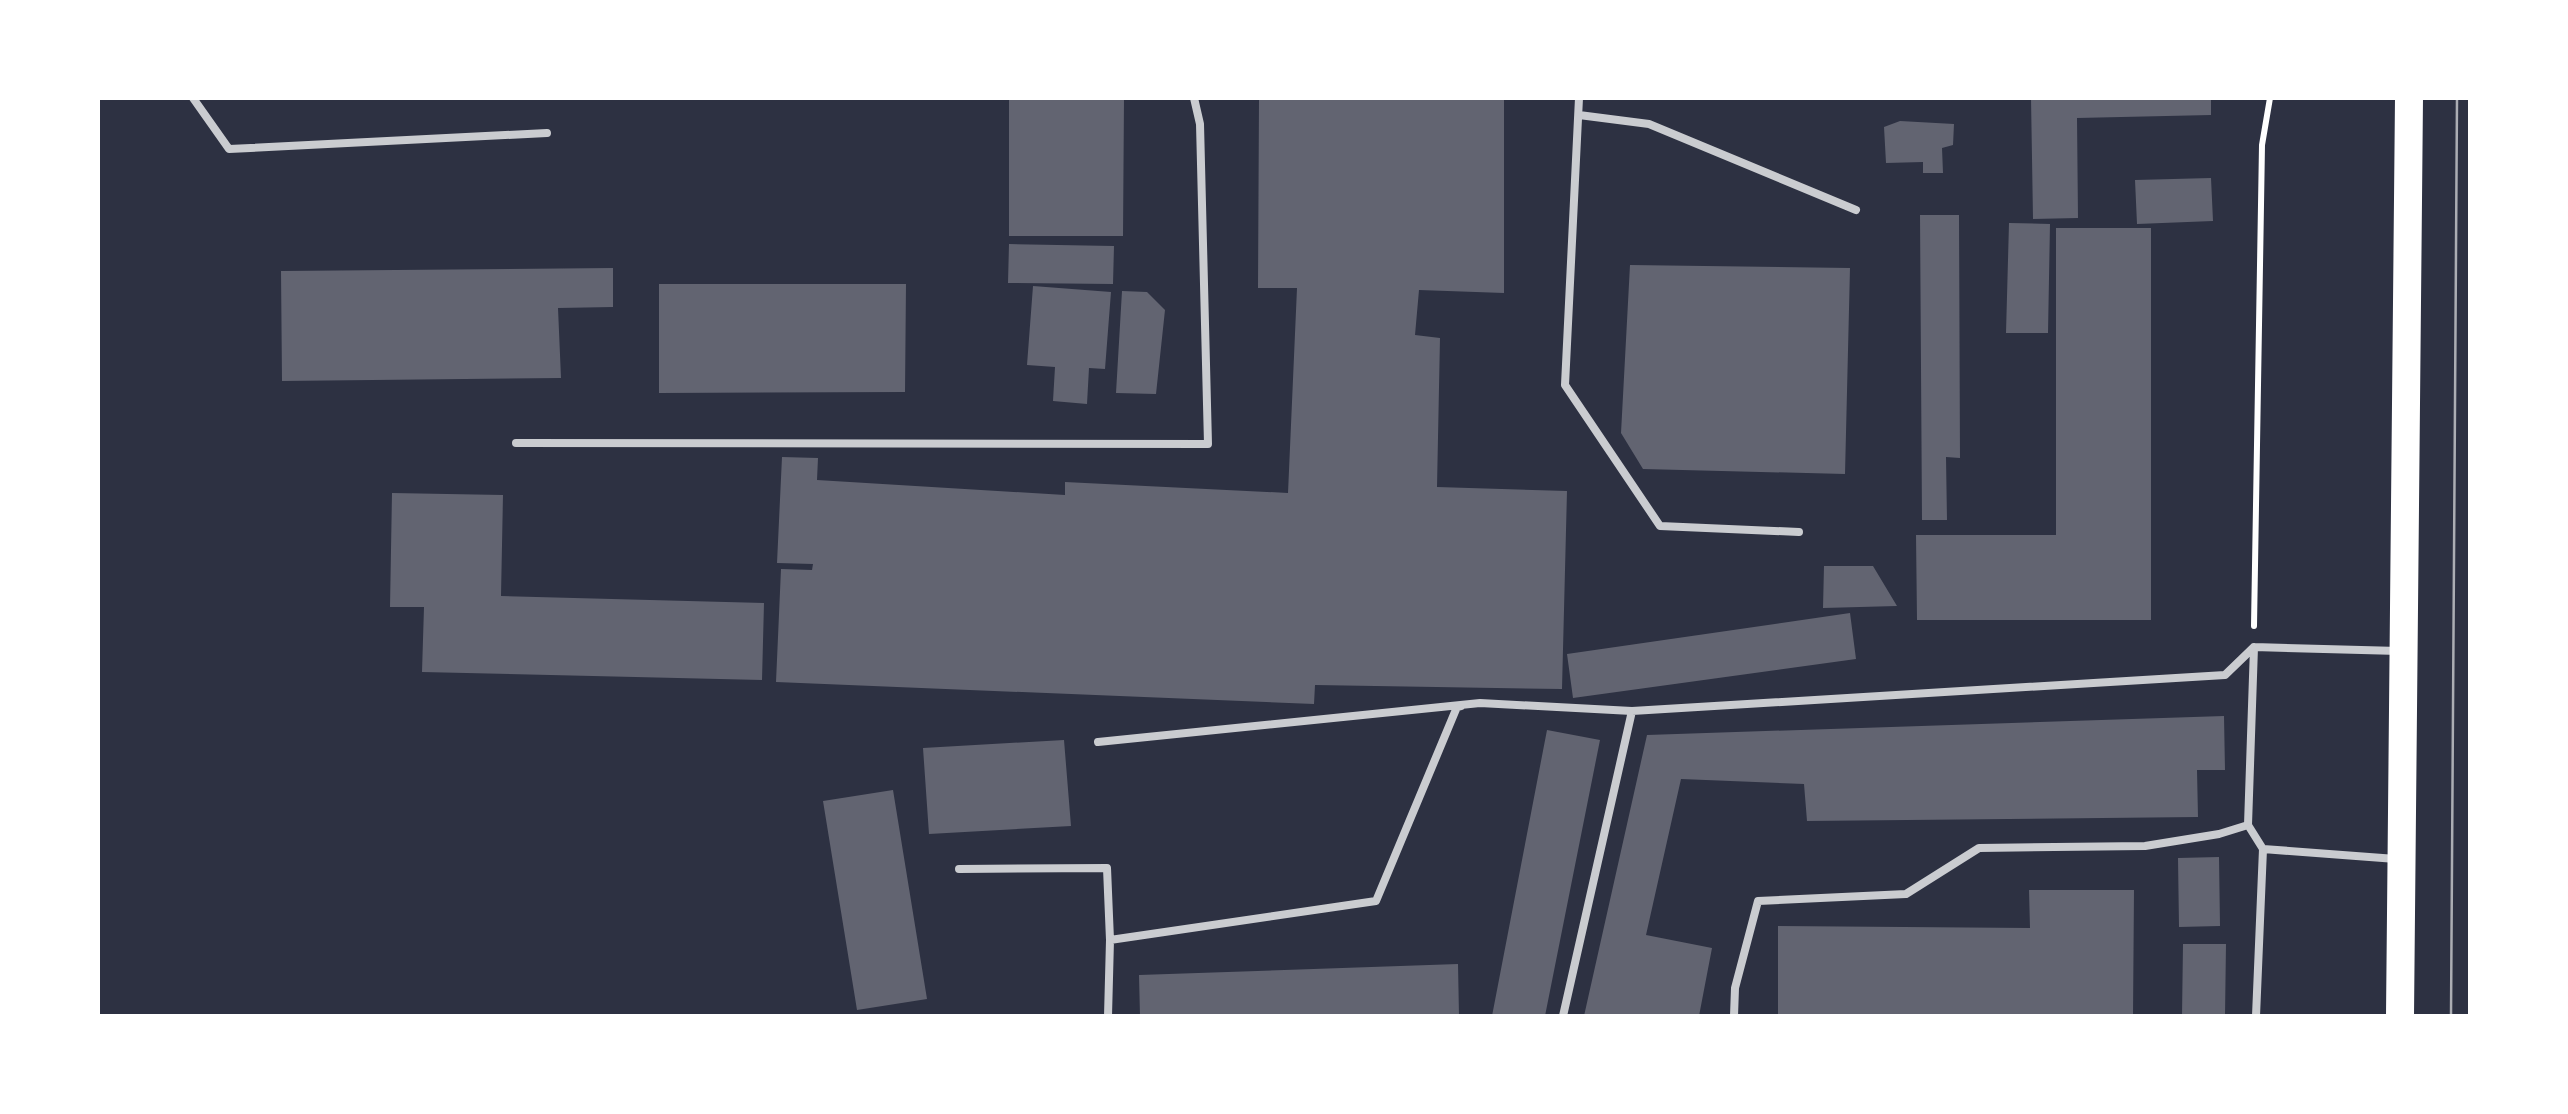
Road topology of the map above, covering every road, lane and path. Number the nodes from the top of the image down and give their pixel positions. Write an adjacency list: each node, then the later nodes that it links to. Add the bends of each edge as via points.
1 (194, 98): 7 (lane, via 229,149)
2 (1194, 98): 9 (lane, via 1208,444)
3 (1579, 98): 6 (lane)
4 (2270, 98): 11 (path, via 2262,145)
5 (2409, 98): 12 (highway)
6 (1579, 116): 8 (lane, via 1649,124); 10 (lane, via 1565,385 1660,526)
7 (547, 132)
8 (1856, 210)
9 (516, 443)
10 (1799, 532)
11 (2254, 647): 12 (lane); 14 (lane, via 2225,675); 16 (lane)
12 (2404, 652): 18 (highway)
13 (1458, 706): 14 (lane); 15 (lane); 20 (lane, via 1376,901)
14 (1632, 711): 22 (lane)
15 (1098, 742)
16 (2248, 826): 17 (lane); 23 (lane, via 2145,846 1979,848 1906,894 1758,901)
17 (2263, 849): 18 (lane); 24 (lane)
18 (2400, 860): 25 (highway)
19 (958, 869): 20 (lane, via 1106,868)
20 (1110, 940): 21 (lane)
21 (1108, 1016)
22 (1563, 1016)
23 (1734, 1016)
24 (2256, 1016)
25 (2400, 1016)

